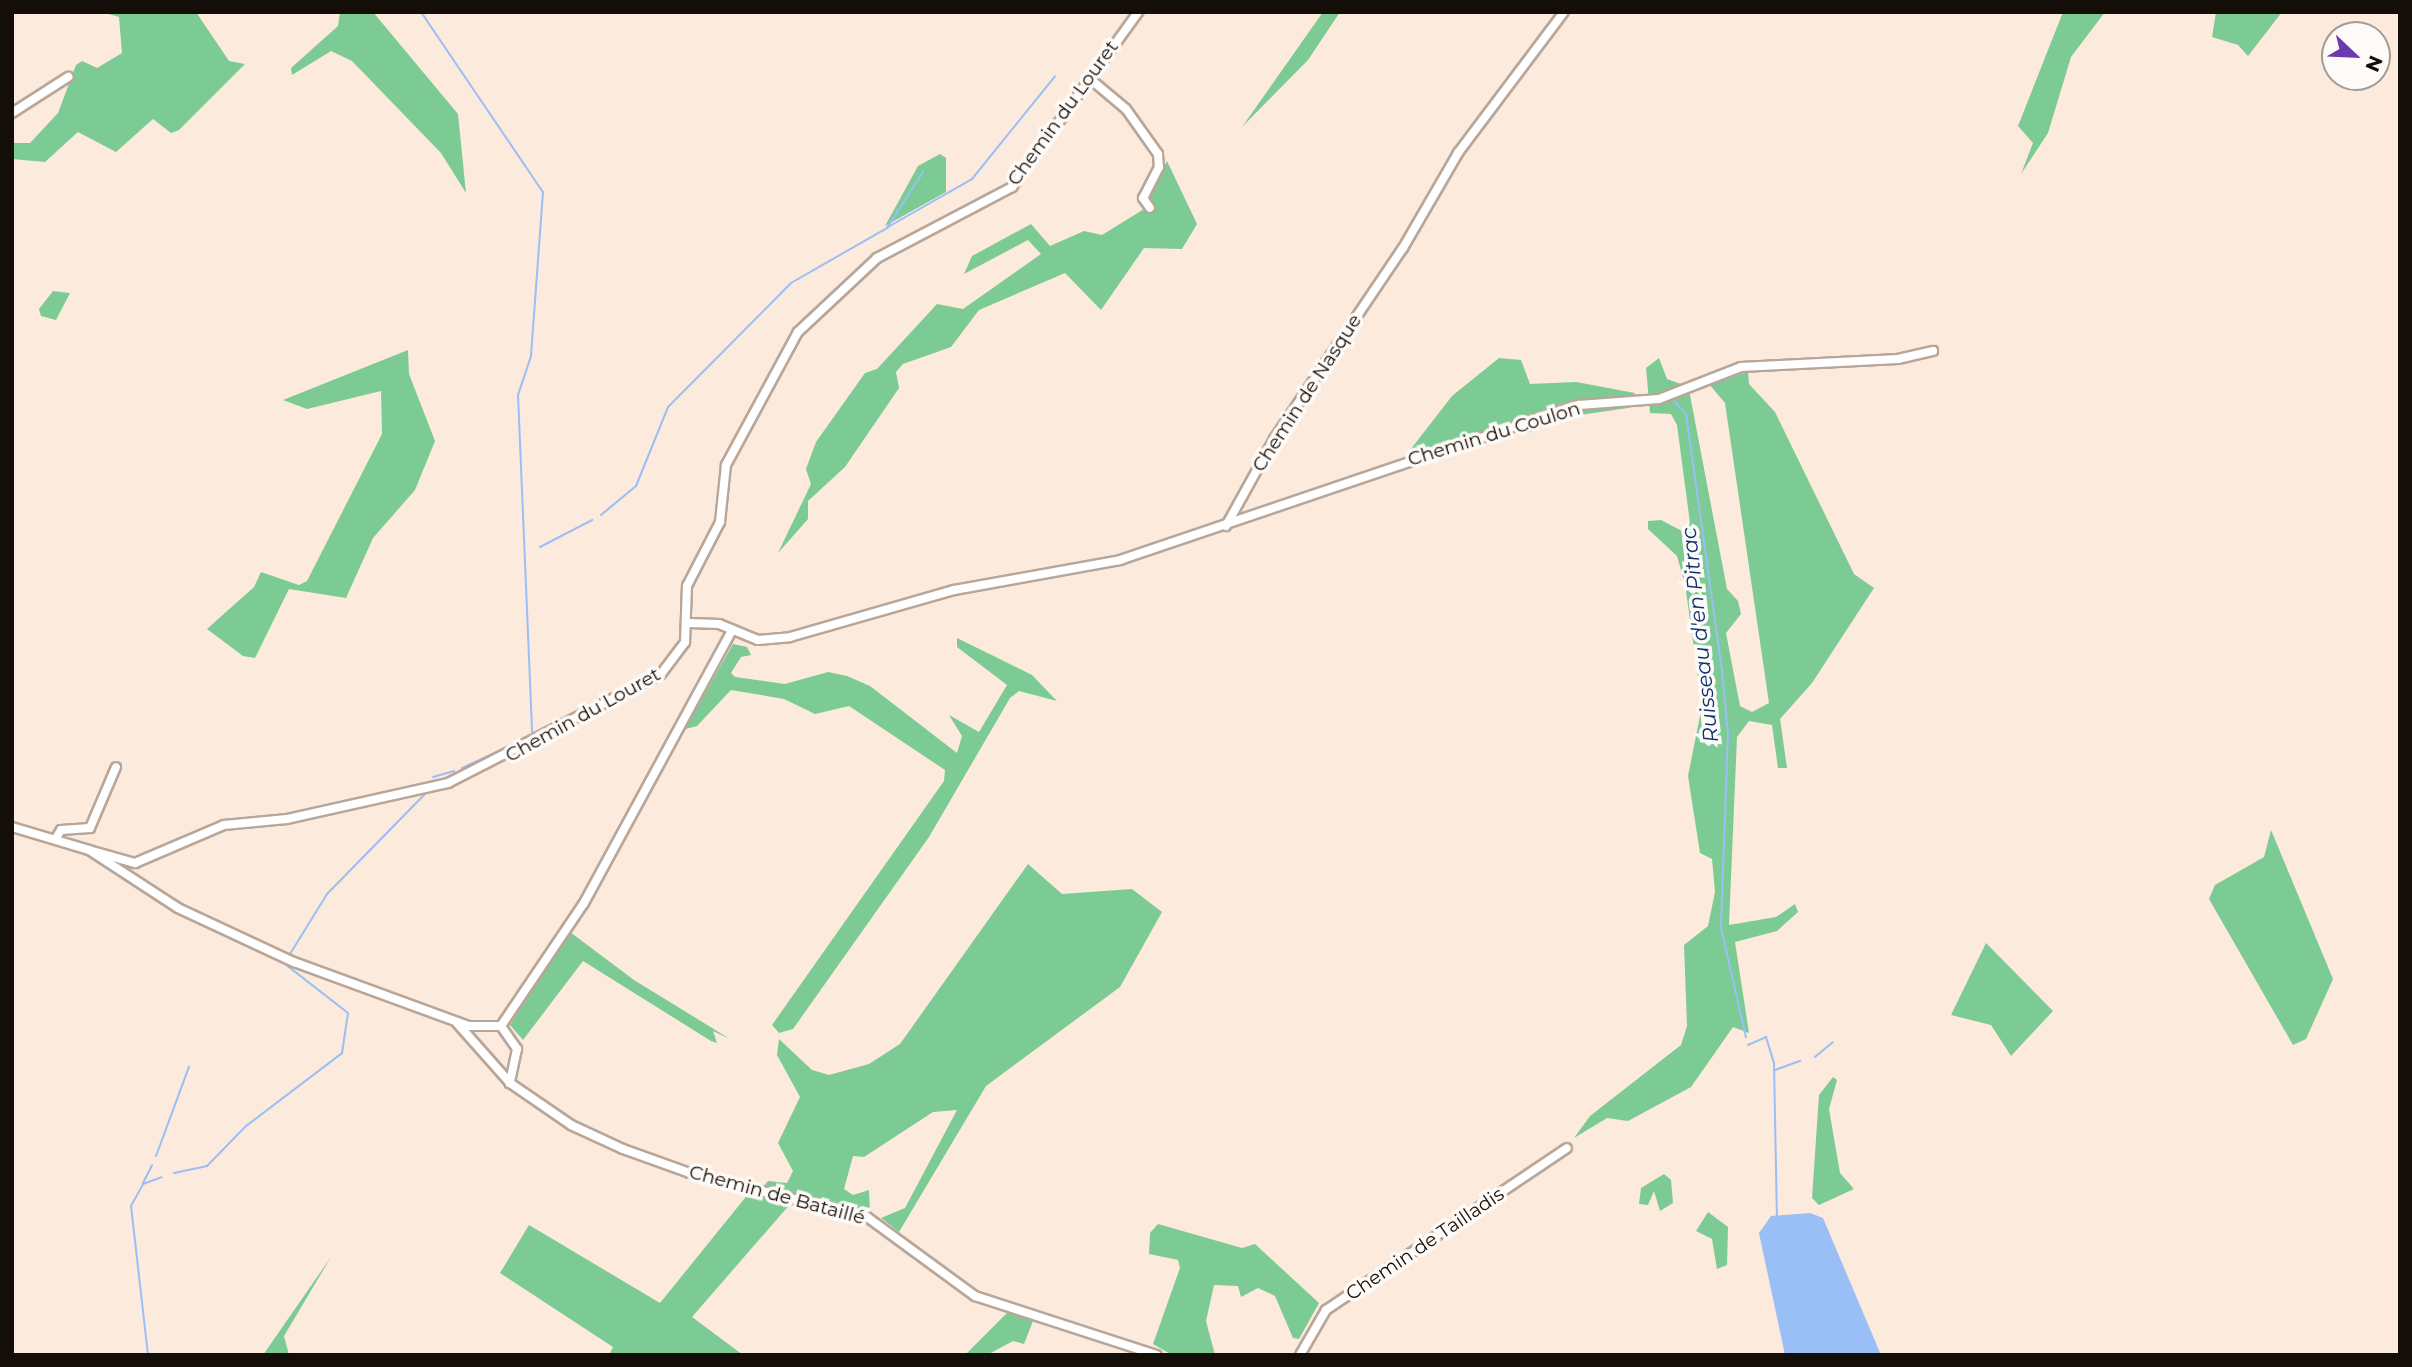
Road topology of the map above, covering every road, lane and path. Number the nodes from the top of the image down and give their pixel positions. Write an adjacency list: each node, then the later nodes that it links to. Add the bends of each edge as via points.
1 (1138, 12): 4 (street, Chemin du Louret)
2 (1564, 12): 8 (street, Chemin de Nasque, via 1458,153 1403,248 1273,439)
3 (68, 77): 5 (street)
4 (1089, 78): 6 (street, via 1126,109 1158,154 1159,167 1143,198); 9 (street, Chemin du Louret, via 1012,187 877,258 798,332 726,465 720,522 687,586)
5 (12, 113)
6 (1150, 208)
7 (1933, 351): 8 (street, Chemin du Coulon, via 1898,359 1741,367 1659,399 1579,405 1346,479)
8 (1226, 526): 10 (street, via 1120,560 954,590 790,636 758,640)
9 (689, 623): 10 (street); 14 (street, Chemin du Louret, via 680,654 661,674 454,780 287,819 224,825 135,863)
10 (732, 630): 16 (street, via 583,903)
11 (116, 766): 13 (street, via 90,828 61,830)
12 (12, 827): 14 (street, Chemin de Bataillé)
13 (56, 838)
14 (89, 850): 15 (street, Chemin de Bataillé, via 229,935)
15 (455, 1021): 16 (street, Chemin de Bataillé); 17 (street, Chemin de Bataillé)
16 (501, 1026): 17 (street, via 517,1048)
17 (510, 1083): 19 (street, Chemin de Bataillé, via 571,1125 623,1149 690,1173 867,1217 975,1296)
18 (1567, 1148): 20 (street, Chemin de Tailladis, via 1326,1310)
19 (1157, 1355)
20 (1300, 1355)

